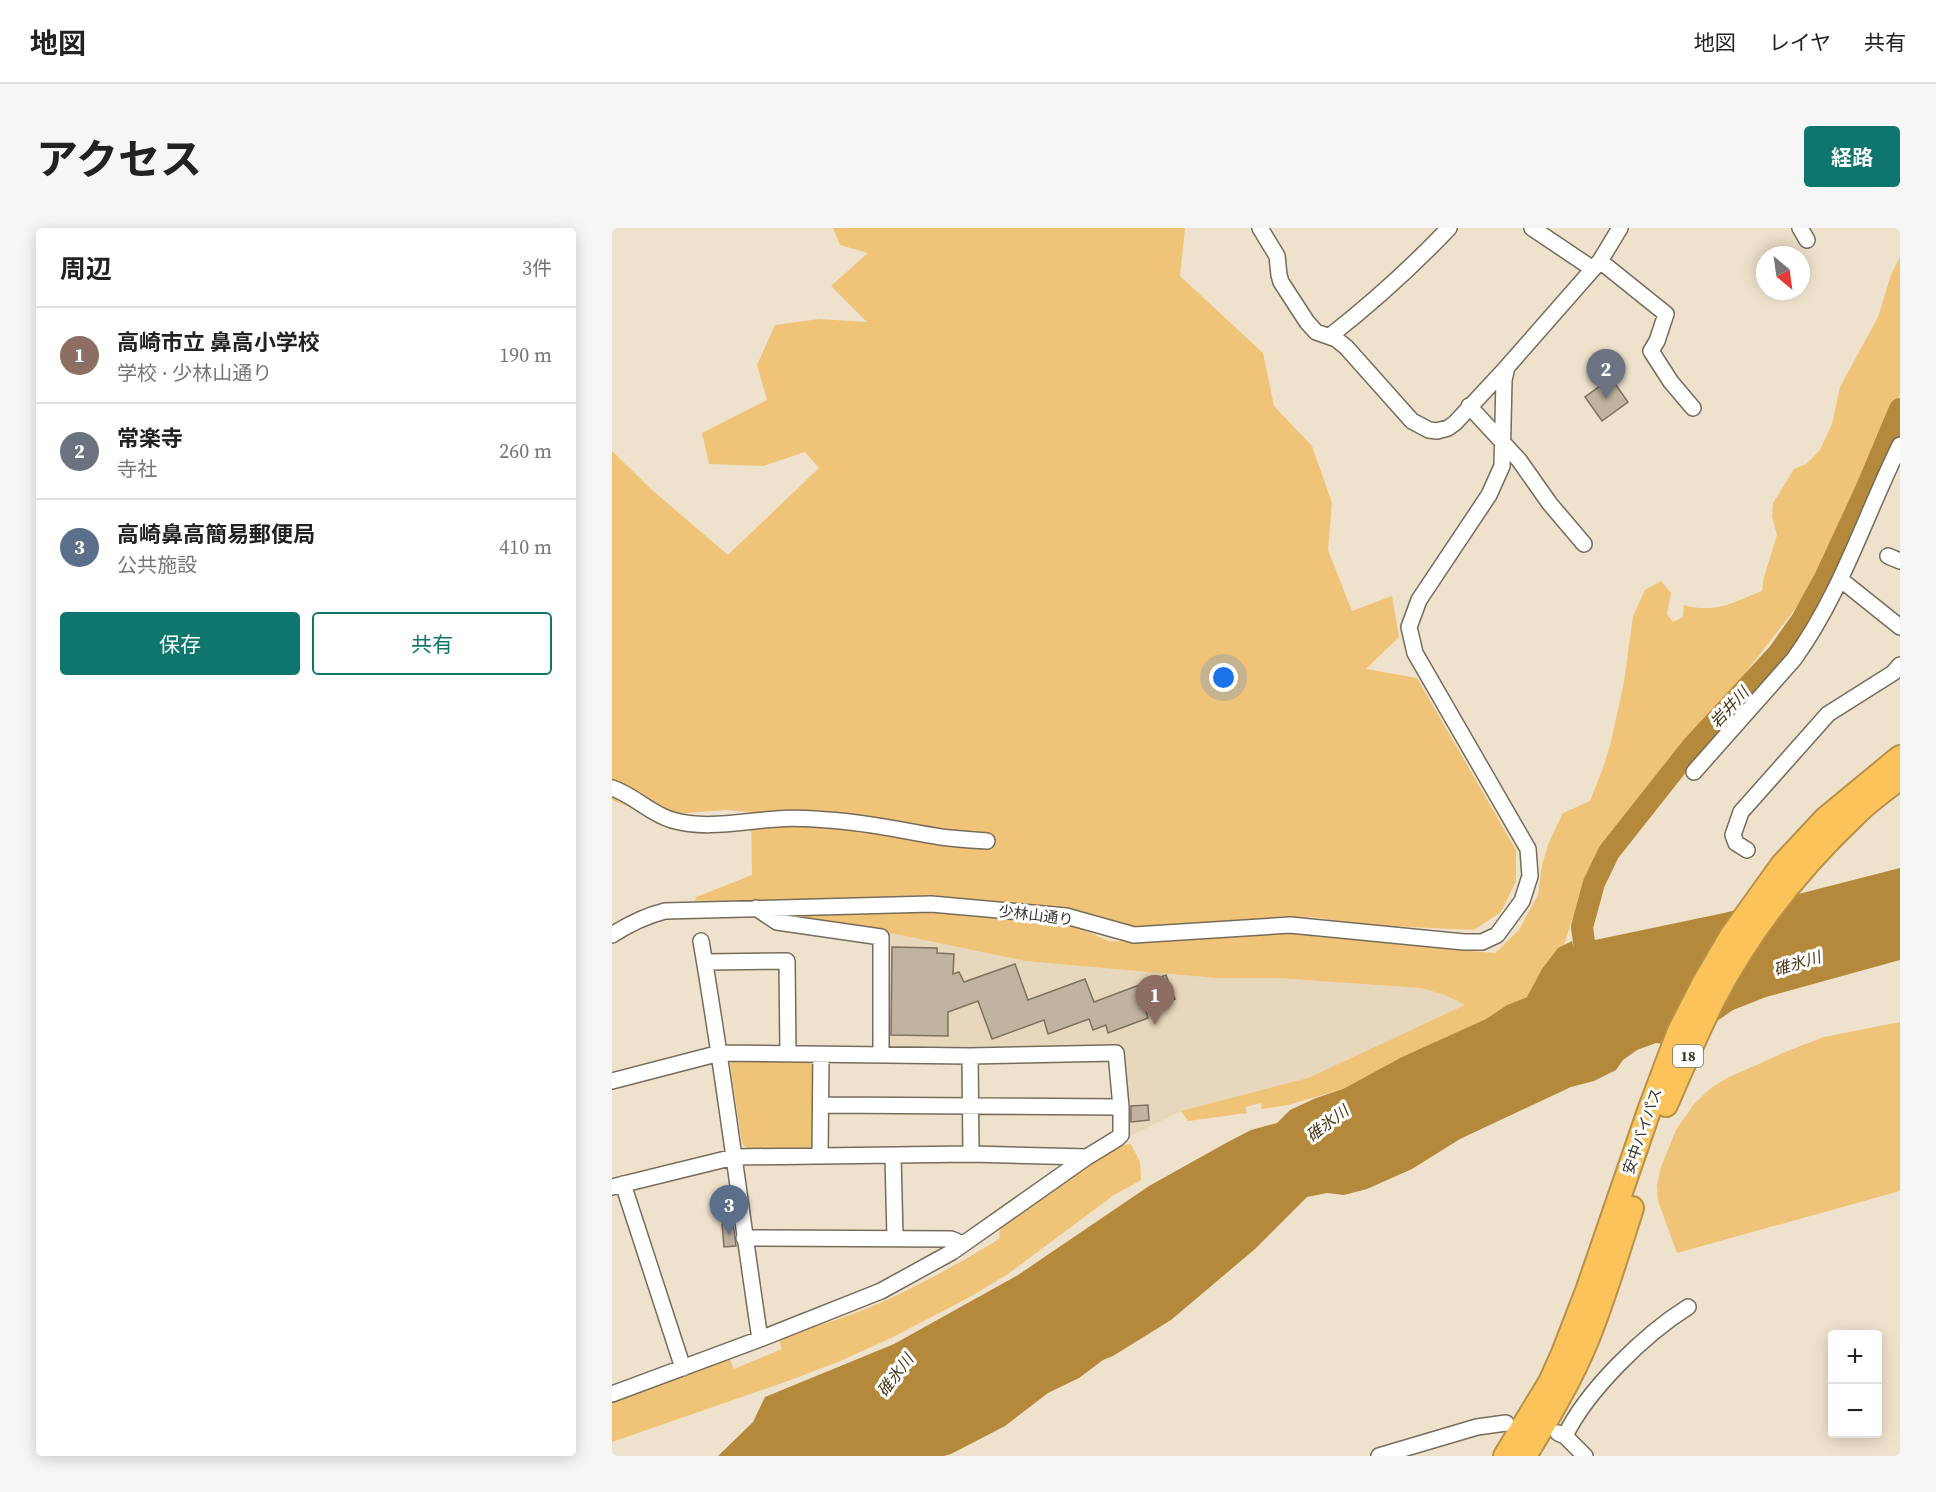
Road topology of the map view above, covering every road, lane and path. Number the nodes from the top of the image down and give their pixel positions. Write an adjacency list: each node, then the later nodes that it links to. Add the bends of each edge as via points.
1 (1260, 228): 6 (street, via 1277,256 1281,282 1300,312 1316,332)
2 (1449, 228): 6 (street, via 1367,307)
3 (1532, 228): 5 (street)
4 (1620, 228): 5 (street)
5 (1596, 265): 7 (street); 9 (street, via 1666,314 1651,351)
6 (1330, 336): 8 (street, via 1346,347 1412,421 1429,430 1441,430 1455,423)
7 (1507, 366): 8 (street); 10 (street)
8 (1469, 406): 10 (street)
9 (1693, 408)
10 (1502, 443): 12 (street); 22 (street, 少林山通り, via 1502,466 1490,495 1419,600 1409,627 1415,653 1528,849 1530,876 1522,901 1497,935 1482,942 1464,942 1290,925 1134,934 1066,916 931,904)
11 (1900, 445): 13 (street)
12 (1584, 544)
13 (1840, 579): 14 (street); 17 (street, via 1794,659)
14 (1900, 627)
15 (1900, 666): 21 (street, via 1828,714 1741,812 1733,835 1736,843)
16 (1900, 758): 50 (highway, 安中バイパス / 18, via 1826,818 1782,865 1753,903 1703,984 1679,1031 1563,1353)
17 (1694, 772)
18 (1900, 778): 51 (highway, 安中バイパス / 18, via 1858,811 1806,865 1743,950 1715,997 1662,1112 1587,1340)
19 (612, 788): 20 (street, via 646,809 673,820 700,824 830,820)
20 (987, 841)
21 (1747, 850)
22 (756, 908): 23 (street, 少林山通り, via 665,911 632,922); 28 (street, via 777,922 881,938)
23 (612, 935)
24 (701, 941): 25 (street)
25 (705, 962): 26 (street); 27 (street, via 787,961)
26 (720, 1053): 27 (street); 31 (street); 38 (street)
27 (788, 1054): 29 (street)
28 (881, 1054): 29 (street); 30 (street)
29 (821, 1055): 33 (street)
30 (970, 1056): 32 (street); 34 (street, via 1116,1053)
31 (612, 1081)
32 (970, 1105): 33 (street); 34 (street); 35 (street)
33 (822, 1106): 36 (street)
34 (1121, 1107): 39 (street, via 1121,1134)
35 (971, 1154): 37 (street); 39 (street)
36 (820, 1155): 37 (street); 38 (street)
37 (893, 1156): 42 (street)
38 (734, 1157): 40 (street); 41 (street)
39 (1087, 1157): 43 (street)
40 (618, 1185): 46 (street)
41 (744, 1238): 42 (street); 45 (street)
42 (895, 1238): 43 (street, via 951,1239)
43 (963, 1244): 45 (street, via 881,1291)
44 (1688, 1306): 52 (street, via 1657,1328 1600,1385 1562,1435)
45 (760, 1339): 46 (street)
46 (683, 1368): 47 (street)
47 (612, 1394)
48 (1506, 1423): 49 (street, via 1477,1426)
49 (1378, 1456)
50 (1505, 1456)
51 (1525, 1456)
52 (1585, 1456)

